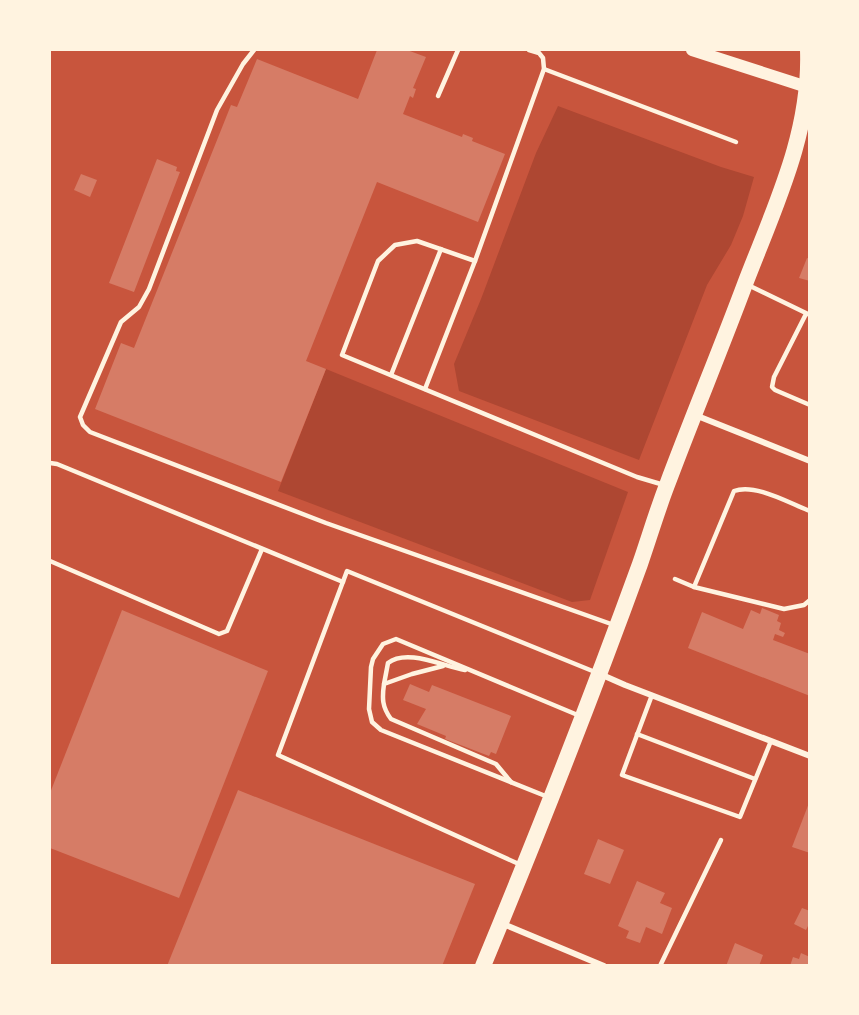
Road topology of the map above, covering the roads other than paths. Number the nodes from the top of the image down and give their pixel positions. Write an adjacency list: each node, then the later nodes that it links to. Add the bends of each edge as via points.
1 (254, 50): 28 (lane, via 217,110 149,289 140,307 121,322 80,417 82,425 90,432 326,523)
2 (458, 50): 8 (lane)
3 (529, 50): 6 (lane, via 539,52)
4 (692, 50): 7 (main road)
5 (808, 53): 7 (highway)
6 (544, 69): 9 (lane); 11 (lane)
7 (808, 88): 12 (highway, via 790,169)
8 (438, 96)
9 (736, 142)
10 (441, 249): 11 (lane); 14 (lane); 14 (lane, via 417,241 395,245 378,261 342,355)
11 (475, 261): 15 (lane)
12 (745, 284): 13 (lane); 17 (highway)
13 (808, 314): 16 (lane, via 772,387)
14 (391, 375): 15 (lane)
15 (425, 389): 20 (lane, via 637,477)
16 (810, 405)
17 (694, 415): 18 (street); 20 (highway)
18 (810, 461)
19 (50, 463): 22 (lane)
20 (667, 485): 28 (highway)
21 (810, 511): 26 (lane, via 768,494 742,488 734,491)
22 (262, 549): 23 (lane, via 227,631 219,634); 25 (lane)
23 (50, 561)
24 (675, 579): 26 (lane)
25 (343, 582): 31 (lane, via 347,571); 42 (lane, via 278,755)
26 (694, 587): 27 (lane, via 784,609)
27 (810, 600)
28 (617, 626): 31 (highway)
29 (443, 666): 30 (lane); 32 (lane); 32 (lane, via 411,657 390,660)
30 (476, 673): 34 (lane); 39 (lane, via 396,639 390,640 376,653 371,667 372,722 381,730)
31 (599, 674): 33 (street); 34 (highway)
32 (384, 684): 39 (lane, via 382,703 391,719 496,764)
33 (652, 695): 35 (lane); 36 (street)
34 (583, 717): 40 (highway)
35 (637, 734): 38 (lane); 38 (lane, via 622,775 740,817)
36 (771, 741): 37 (street); 38 (lane)
37 (810, 756)
38 (755, 779)
39 (513, 783): 40 (lane)
40 (550, 798): 42 (highway)
41 (721, 840): 46 (lane)
42 (523, 866): 43 (highway)
43 (500, 923): 44 (highway); 45 (street)
44 (483, 966)
45 (604, 966)
46 (660, 966)

